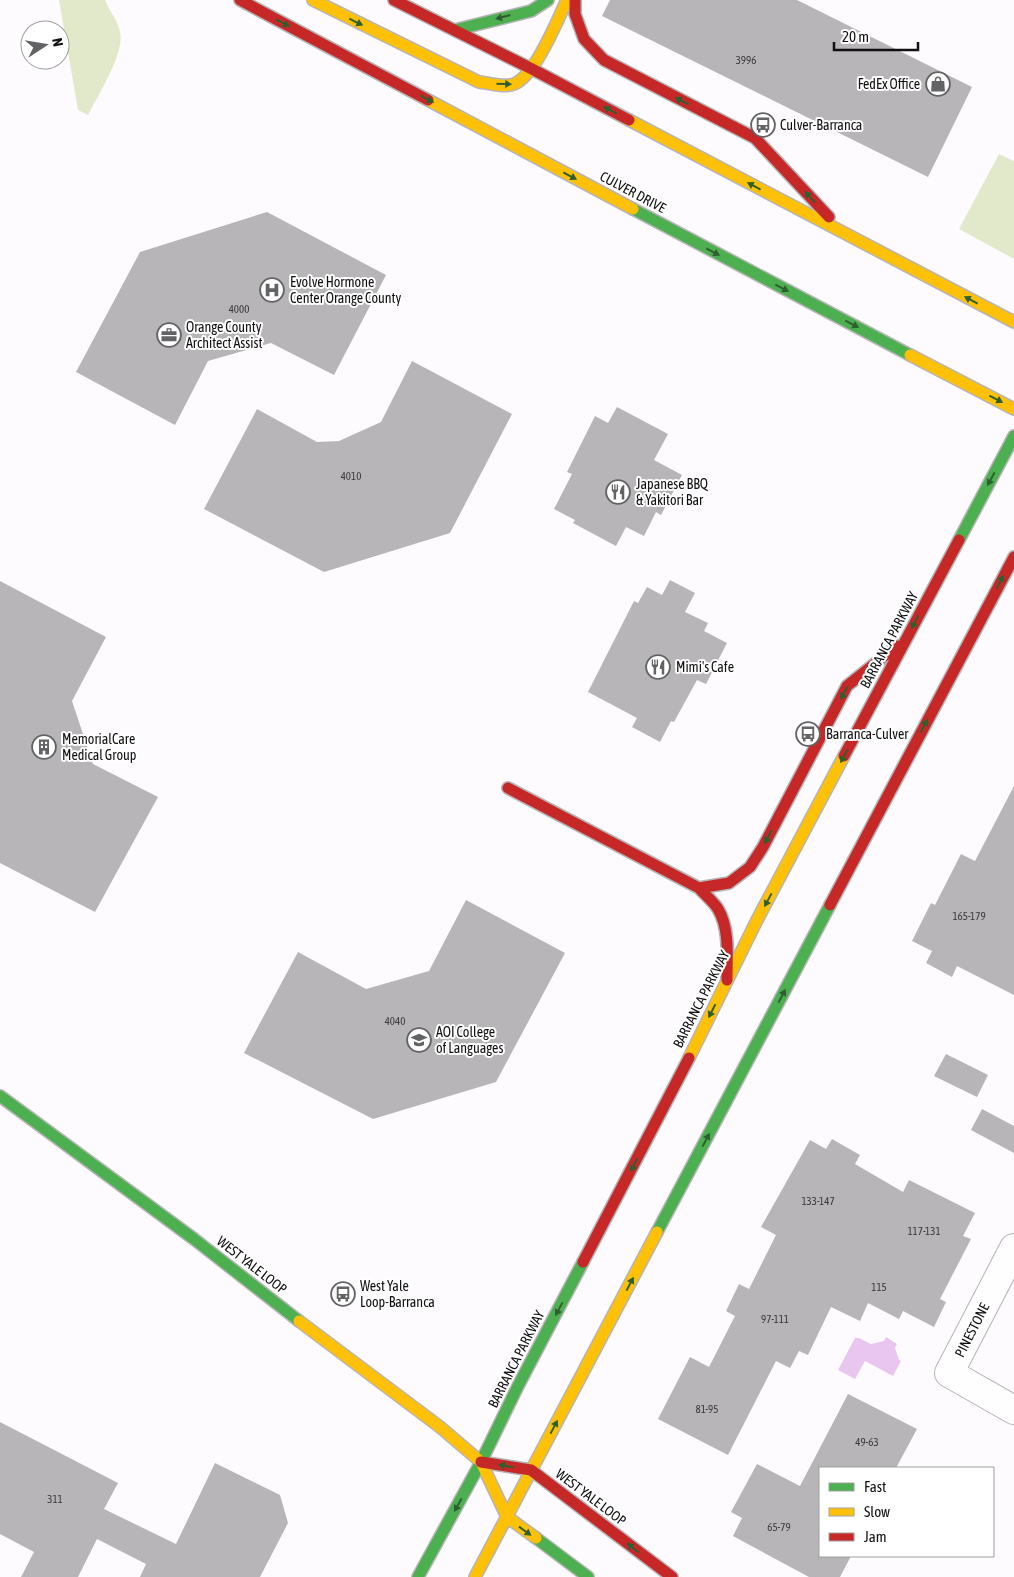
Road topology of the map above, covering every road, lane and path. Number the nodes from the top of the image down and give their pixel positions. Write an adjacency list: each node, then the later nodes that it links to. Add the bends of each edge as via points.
1 (240, 0): 11 (main road, CULVER DRIVE, one-way to 11, via 756,275)
2 (312, 0): 8 (main road, one-way to 8, via 479,82 514,84)
3 (394, 0): 7 (main road)
4 (548, 0): 7 (main road, one-way to 7, via 531,11)
5 (567, 0): 8 (main road)
6 (575, 0): 9 (main road, one-way to 6, via 755,138 604,60 584,39 574,9)
7 (455, 30): 8 (main road)
8 (532, 69): 9 (main road, one-way to 8)
9 (844, 233): 10 (main road, one-way to 9)
10 (1014, 322)
11 (1014, 408)
12 (1014, 436): 14 (main road, BARRANCA PARKWAY, one-way to 14)
13 (1014, 557): 22 (main road, one-way to 13)
14 (906, 639): 16 (main road, one-way to 16, via 847,686 750,867 729,882); 17 (main road, BARRANCA PARKWAY, one-way to 17)
15 (508, 788): 16 (main road)
16 (699, 888): 17 (main road, via 717,907 722,918)
17 (727, 981): 21 (main road, BARRANCA PARKWAY, one-way to 21)
18 (0, 1096): 21 (main road, WEST YALE LOOP, via 194,1239)
19 (1014, 1248): 20 (street, PINESTONE, via 949,1373)
20 (1014, 1410)
21 (481, 1462): 22 (main road, WEST YALE LOOP, one-way to 21); 23 (main road, WEST YALE LOOP); 24 (main road, BARRANCA PARKWAY, one-way to 24)
22 (531, 1470): 23 (main road); 27 (main road, WEST YALE LOOP, one-way to 22)
23 (507, 1517): 25 (main road); 26 (main road, WEST YALE LOOP, one-way to 26)
24 (418, 1577)
25 (475, 1577)
26 (588, 1577)
27 (672, 1577)

